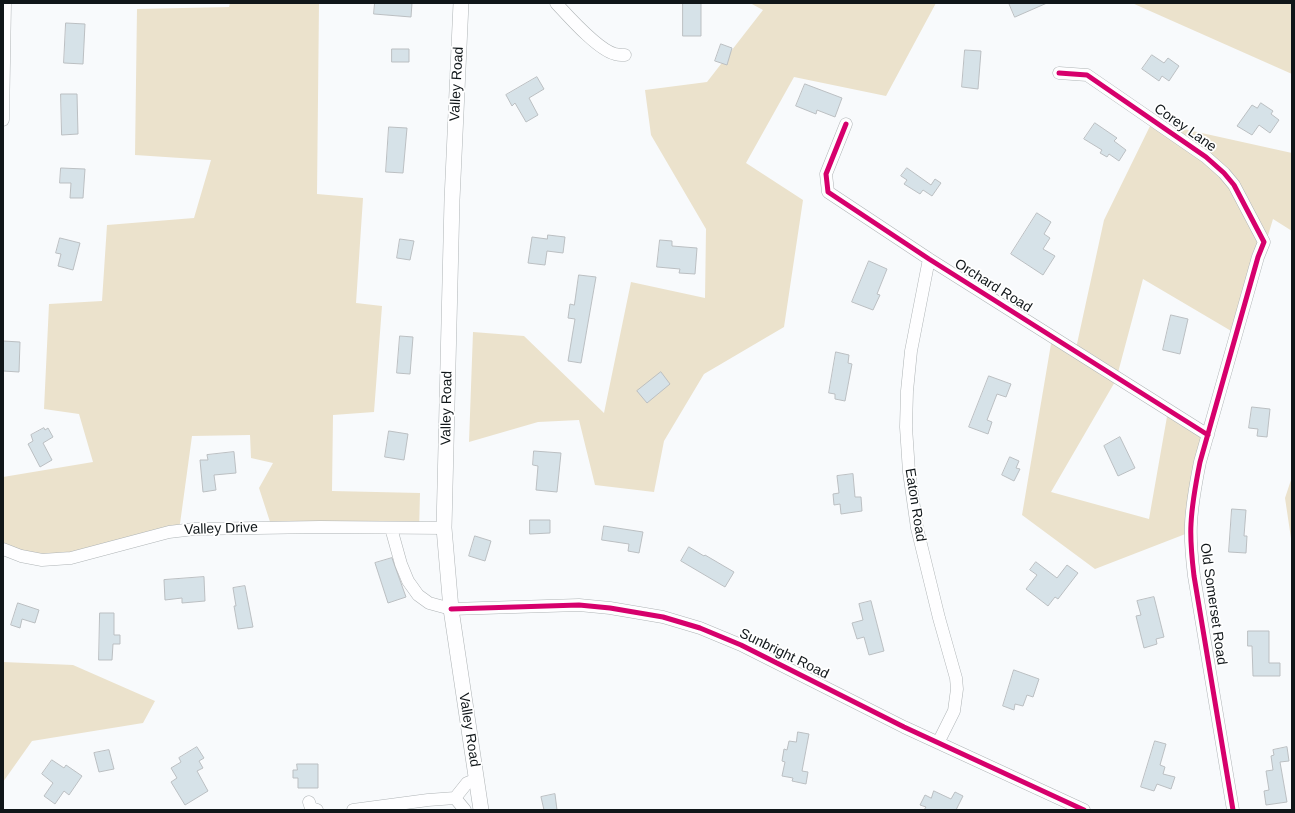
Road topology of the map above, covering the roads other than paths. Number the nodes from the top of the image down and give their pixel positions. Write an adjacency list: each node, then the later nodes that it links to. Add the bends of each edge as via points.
1 (5, 3): 6 (street)
2 (461, 3): 12 (main road, Valley Road, via 452,200)
3 (556, 3): 4 (street, via 600,45 616,54)
4 (625, 55)
5 (1059, 73): 8 (street, Corey Lane, via 1087,75 1206,156 1234,184)
6 (3, 120)
7 (846, 124): 9 (street, Orchard Road, via 826,174 828,192)
8 (1264, 242): 10 (street, Old Somerset Road)
9 (929, 260): 10 (street, Orchard Road); 15 (street, Eaton Road, via 911,351 906,426 917,528 958,689 954,711)
10 (1208, 435): 22 (street, Old Somerset Road, via 1194,494 1191,547)
11 (391, 528): 12 (street, Valley Drive); 13 (street, Valley Drive, via 194,529 169,532 71,558 42,560); 14 (street, Sunbright Road, via 408,581 429,603)
12 (444, 528): 14 (main road, Valley Road)
13 (3, 549)
14 (451, 610): 15 (street, Sunbright Road, via 580,605 663,617 741,644); 16 (main road, Valley Road)
15 (938, 743): 21 (street, Sunbright Road)
16 (477, 779): 17 (street, via 467,783); 20 (main road, Valley Road)
17 (455, 798): 18 (street); 19 (street)
18 (353, 810)
19 (464, 810)
20 (482, 810)
21 (1084, 810)
22 (1233, 810)

